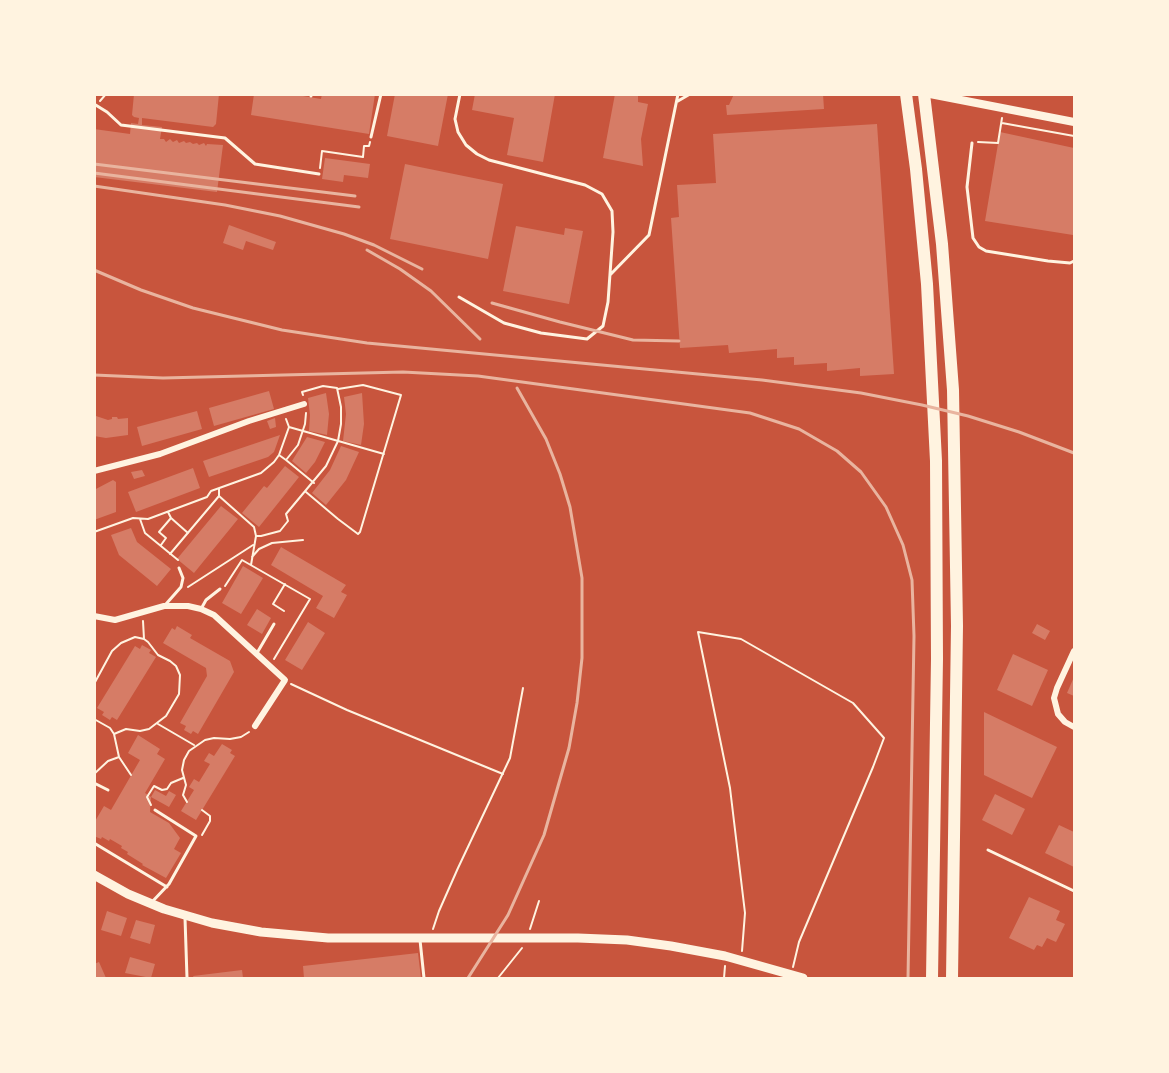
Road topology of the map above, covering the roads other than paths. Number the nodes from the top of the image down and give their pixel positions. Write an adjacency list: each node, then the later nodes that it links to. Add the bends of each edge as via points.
1 (381, 94): 11 (lane)
2 (460, 94): 15 (lane, via 455,119 458,132 477,154 585,185 602,194 612,211)
3 (678, 94): 8 (lane)
4 (690, 94): 8 (lane)
5 (906, 94): 43 (highway, via 927,284 935,430 937,635)
6 (924, 94): 44 (highway, via 942,244 953,390 957,626)
7 (930, 94): 10 (street)
8 (677, 101): 15 (lane, via 649,235)
9 (94, 104): 13 (lane, via 121,125 225,138 255,164)
10 (1074, 122)
11 (371, 137)
12 (972, 143): 14 (lane, via 967,187 973,238 979,247 1048,261)
13 (319, 174)
14 (1074, 261)
15 (610, 276): 16 (lane, via 603,326 587,339 541,333 504,322)
16 (459, 297)
17 (304, 404): 18 (street, via 160,454)
18 (94, 471)
19 (179, 568): 21 (lane, via 181,587)
20 (220, 589): 22 (lane)
21 (164, 606): 22 (street); 23 (street, via 115,620)
22 (201, 609): 26 (street, via 214,615)
23 (94, 616)
24 (274, 624): 26 (lane)
25 (1074, 651): 28 (street, via 1054,698 1058,714)
26 (256, 654): 27 (street, via 285,680)
27 (255, 726)
28 (1074, 727)
29 (94, 783): 30 (lane)
30 (108, 790)
31 (155, 810): 35 (lane, via 196,836)
32 (94, 843): 35 (lane)
33 (988, 850): 36 (lane)
34 (94, 875): 37 (main road)
35 (167, 887): 37 (lane)
36 (1074, 891)
37 (150, 904): 38 (main road)
38 (184, 916): 39 (main road, via 291,936); 40 (lane)
39 (420, 938): 41 (lane); 42 (main road, via 627,940 742,960)
40 (187, 978)
41 (423, 978)
42 (803, 978)
43 (932, 978)
44 (952, 978)

